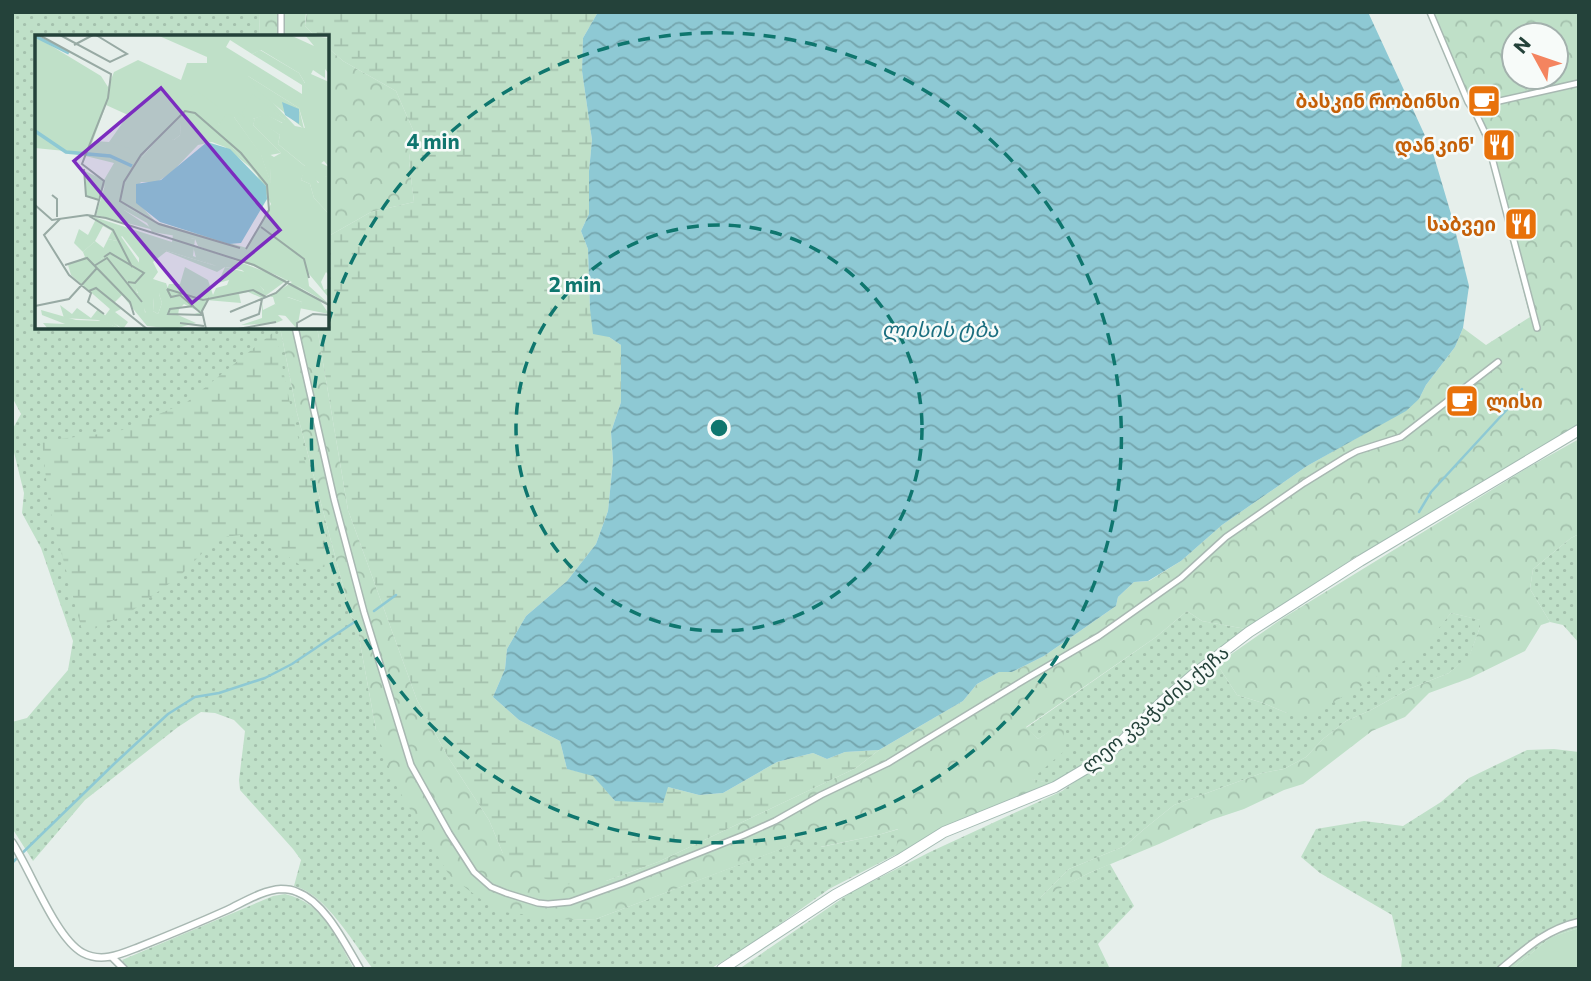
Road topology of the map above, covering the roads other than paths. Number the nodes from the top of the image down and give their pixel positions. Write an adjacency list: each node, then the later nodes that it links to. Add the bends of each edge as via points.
1 (281, 12): 3 (street)
2 (1430, 12): 5 (street)
3 (281, 35)
4 (1579, 83): 5 (street)
5 (1472, 107): 6 (street, via 1490,146)
6 (1537, 328)
7 (295, 329): 8 (street, via 337,510 411,765 474,872 491,887 548,904 570,902 744,835 888,763 1099,636 1181,578 1259,514 1346,457 1401,437)
8 (1498, 362)
9 (1579, 430): 15 (main road, ლეო კვაჭაძის ქუჩა, via 1249,632 1087,768 1055,787 944,832 835,895)
10 (12, 842): 12 (street, via 66,938 82,953)
11 (1579, 922): 16 (street, via 1539,938)
12 (112, 957): 13 (street); 14 (street, via 282,889 310,900 329,918)
13 (124, 969)
14 (360, 969)
15 (722, 969)
16 (1501, 969)

